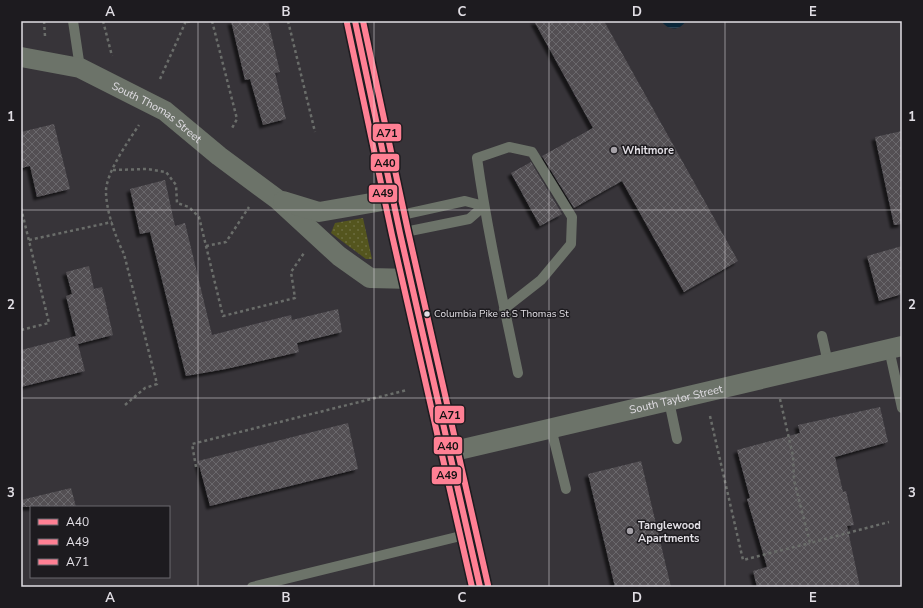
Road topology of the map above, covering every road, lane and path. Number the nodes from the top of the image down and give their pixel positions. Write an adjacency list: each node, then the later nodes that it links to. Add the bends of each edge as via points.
1 (44, 21): 9 (path)
2 (73, 21): 12 (lane)
3 (104, 21): 10 (path)
4 (192, 21): 8 (path)
5 (212, 21): 15 (path, via 237,119)
6 (288, 21): 16 (path)
7 (355, 21): 22 (main road)
8 (187, 22): 13 (path)
9 (45, 36)
10 (112, 56)
11 (21, 57): 12 (street, South Thomas Street)
12 (80, 68): 18 (street, South Thomas Street, via 165,111 219,156)
13 (160, 79)
14 (139, 124): 17 (path)
15 (231, 130)
16 (315, 132)
17 (113, 170): 23 (path, via 106,190); 25 (path, via 147,169 166,172 176,185 178,203 189,207 199,217)
18 (277, 199): 22 (street, South Thomas Street, via 319,212); 27 (street, South Thomas Street, via 339,256 370,278)
19 (484, 206): 22 (lane, via 465,201); 22 (lane, via 468,219); 28 (lane); 28 (lane, via 478,158 509,147 532,152 572,217 571,244 541,280)
20 (249, 207): 25 (path, via 226,242)
21 (21, 208): 24 (path)
22 (397, 216): 27 (main road)
23 (112, 222): 24 (path); 37 (path, via 116,239 124,254 157,384 145,388)
24 (29, 240): 29 (path, via 49,323)
25 (206, 246): 26 (path, via 223,316 296,298 291,272)
26 (306, 251)
27 (412, 279): 42 (main road)
28 (504, 309): 33 (lane)
29 (21, 330)
30 (822, 336): 32 (lane)
31 (895, 347): 32 (street, South Taylor Street); 38 (lane)
32 (828, 363): 36 (street, South Taylor Street)
33 (518, 373)
34 (407, 390): 43 (path, via 192,444)
35 (780, 399): 47 (path, via 793,456 794,480)
36 (670, 401): 40 (street, South Taylor Street); 41 (lane)
37 (125, 405)
38 (902, 408)
39 (710, 416): 47 (path, via 743,560)
40 (551, 428): 42 (street, South Taylor Street); 44 (lane)
41 (677, 439)
42 (450, 452): 46 (main road)
43 (196, 467)
44 (566, 489)
45 (889, 522): 47 (path)
46 (469, 534): 48 (lane); 49 (main road)
47 (810, 543)
48 (252, 587)
49 (480, 587)

